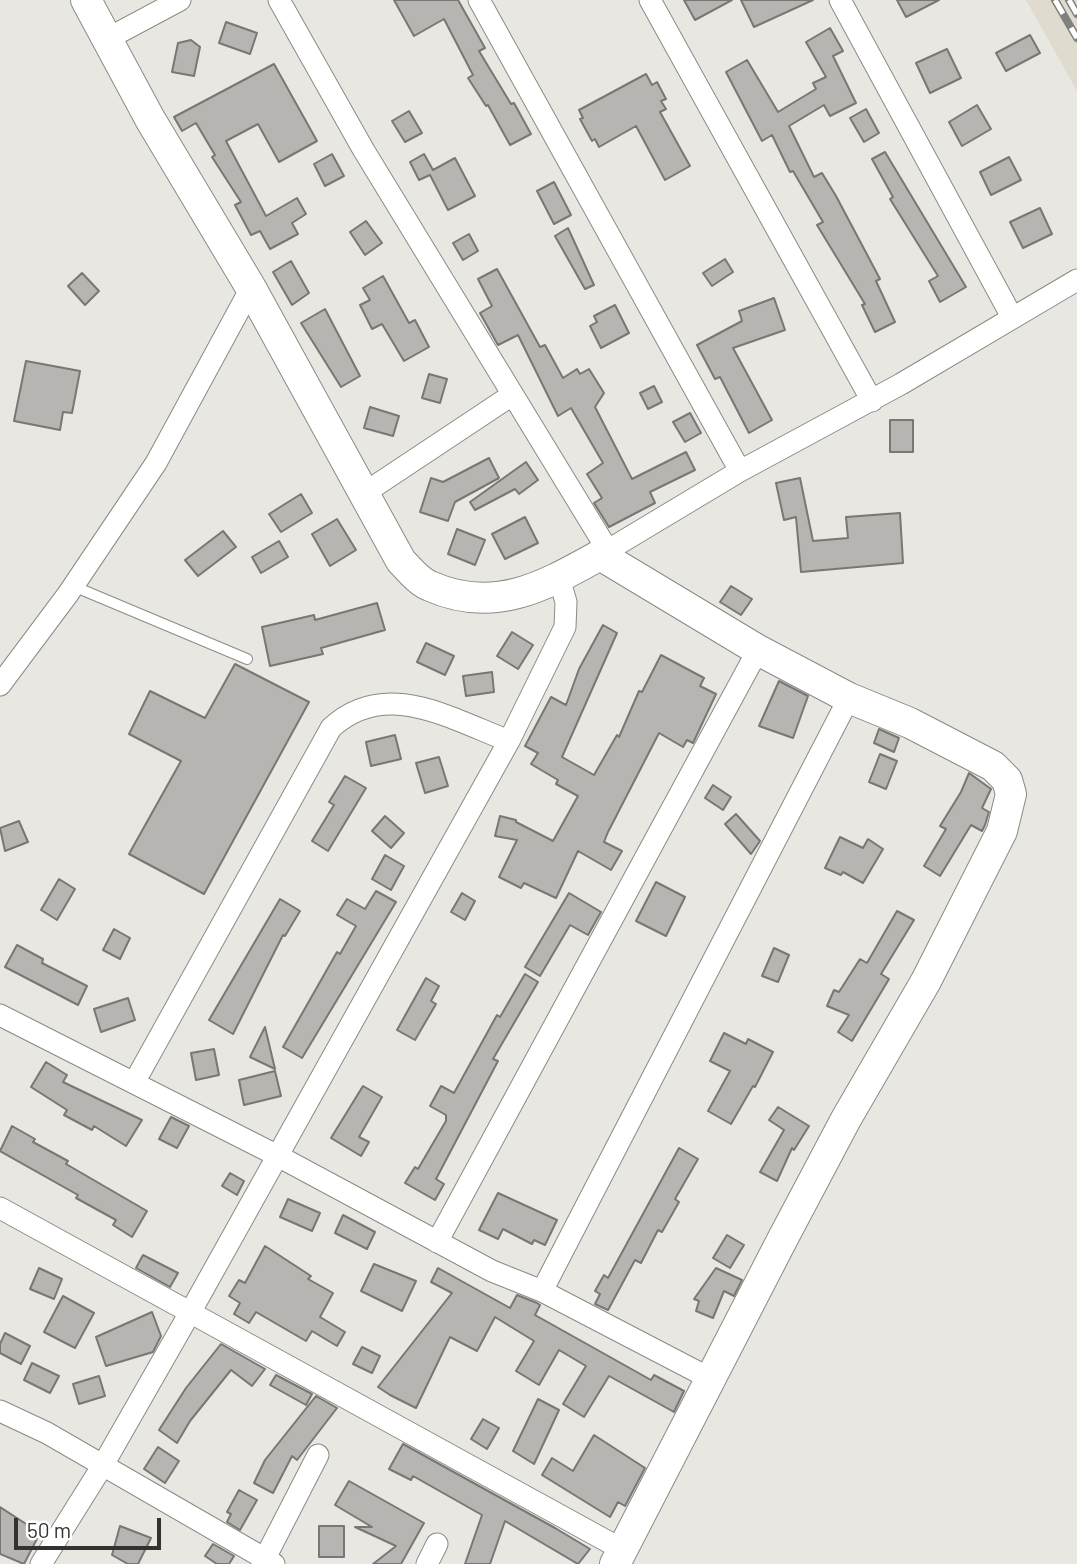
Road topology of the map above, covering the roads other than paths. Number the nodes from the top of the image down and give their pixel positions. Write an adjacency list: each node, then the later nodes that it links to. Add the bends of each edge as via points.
1 (86, 0): 7 (street)
2 (180, 0): 7 (street)
3 (278, 0): 11 (street)
4 (480, 0): 13 (street)
5 (650, 0): 12 (street)
6 (840, 0): 10 (street)
7 (107, 39): 9 (street)
8 (1077, 280): 10 (street)
9 (251, 288): 14 (street); 17 (street, via 172,436)
10 (1012, 317): 12 (street)
11 (512, 395): 14 (street); 15 (street)
12 (872, 401): 13 (street)
13 (740, 471): 15 (street)
14 (363, 494): 16 (street, via 401,561 428,586 463,596 498,598 528,592)
15 (604, 552): 16 (street); 18 (street)
16 (559, 578): 22 (street, via 566,602 565,627)
17 (73, 586): 19 (lane); 20 (street)
18 (758, 650): 21 (street); 27 (street)
19 (247, 659)
20 (0, 685)
21 (849, 698): 28 (street); 30 (street, via 993,766 1007,780 1010,809 926,981 846,1119)
22 (509, 741): 24 (street, via 395,703 349,712 331,728); 25 (street)
23 (0, 1015): 24 (street)
24 (135, 1081): 25 (street)
25 (278, 1156): 27 (street); 29 (street)
26 (0, 1208): 29 (street)
27 (437, 1242): 28 (street)
28 (542, 1291): 30 (street)
29 (191, 1311): 33 (street); 35 (street)
30 (711, 1379): 35 (street)
31 (0, 1411): 33 (street)
32 (318, 1455): 36 (street)
33 (103, 1465): 36 (street); 37 (street)
34 (437, 1544): 38 (street)
35 (619, 1557)
36 (267, 1562)
37 (41, 1564)
38 (427, 1564)

